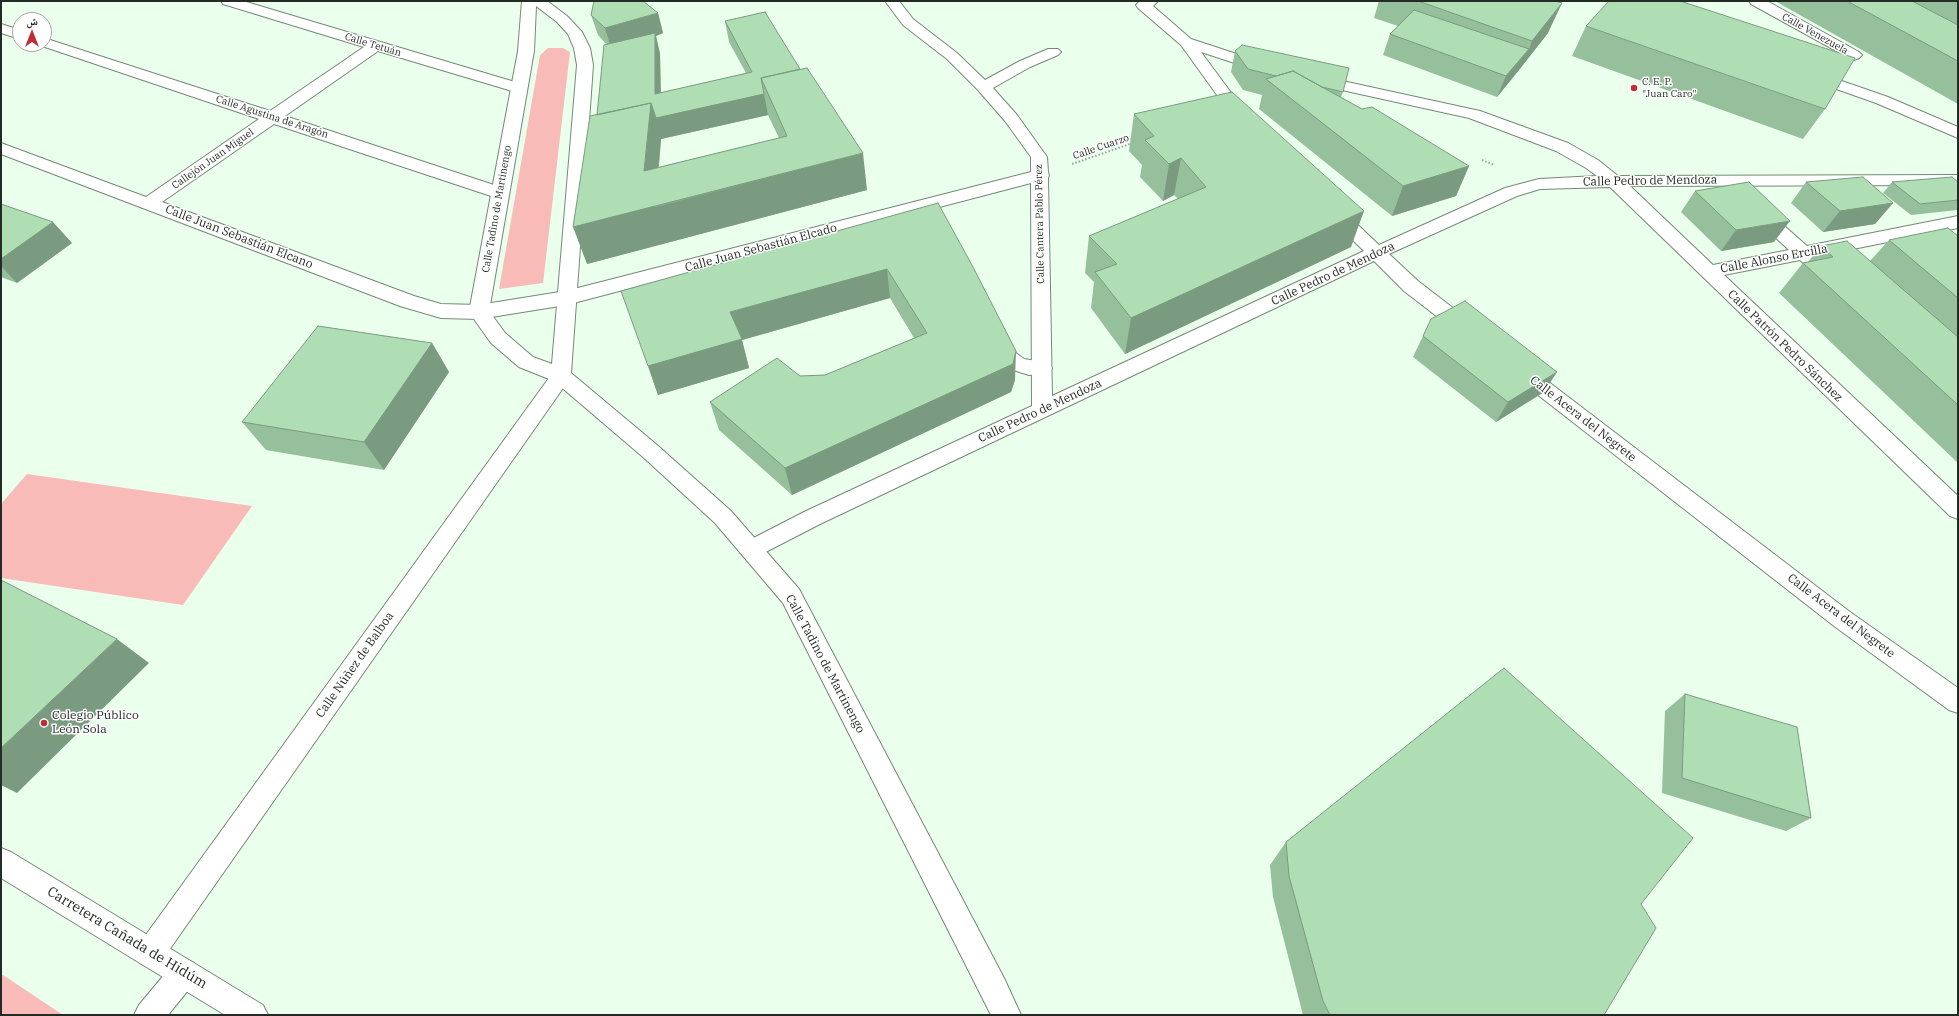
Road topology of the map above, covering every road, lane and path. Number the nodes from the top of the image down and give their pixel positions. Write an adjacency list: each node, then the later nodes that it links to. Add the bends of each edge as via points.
1 (228, 1): 11 (street, Calle Tetuán)
2 (529, 1): 18 (street, Calle Tadino de Martinengo, via 528,29)
3 (538, 1): 41 (street, via 575,32 582,48 585,65)
4 (892, 1): 17 (street, Calle Cantera Pablo Pérez, via 908,22 952,56)
5 (1756, 1): 13 (street, Calle Venezuela)
6 (1144, 2): 9 (street)
7 (1, 28): 8 (street)
8 (12, 31)
9 (1186, 42): 15 (street); 20 (street)
10 (52, 45): 19 (street, Calle Agustina de Aragón)
11 (375, 46): 18 (street, Calle Tetuán); 19 (street, Callejón Juan Miguel)
12 (1053, 52): 17 (street)
13 (1854, 55)
14 (1793, 69): 21 (street, via 1882,100)
15 (1276, 71)
16 (1299, 76): 27 (street, Calle Patrón Pedro Sánchez, via 1474,114 1562,147 1592,164)
17 (984, 87): 24 (street, Calle Cantera Pablo Pérez, via 1011,118 1039,157)
18 (519, 88): 29 (street, Calle Tadino de Martinengo)
19 (272, 117): 29 (street, Calle Agustina de Aragón); 31 (street, Callejón Juan Miguel)
20 (1252, 130)
21 (1958, 133)
22 (1137, 142): 24 (path, Calle Cuarzo)
23 (1, 148): 31 (street, Calle Juan Sebastián Elcano)
24 (1041, 175): 41 (street, Calle Juan Sebastián Elcado); 46 (street, Calle Cantera Pablo Pérez)
25 (1723, 180): 26 (street, Calle Pedro de Mendoza); 27 (street, Calle Pedro de Mendoza); 38 (street)
26 (1834, 180): 28 (street, Calle Pedro de Mendoza); 30 (street)
27 (1614, 181): 37 (street, Calle Pedro de Mendoza, via 1539,184 1511,192); 39 (street, Calle Patrón Pedro Sánchez)
28 (1954, 183)
29 (500, 193): 42 (street, Calle Tadino de Martinengo)
30 (1858, 199)
31 (150, 203): 42 (street, Calle Juan Sebastián Elcano, via 407,301 441,311)
32 (1325, 203): 37 (street)
33 (1882, 219): 35 (street)
34 (1958, 222): 35 (street, Calle Alonso Ercilla)
35 (1899, 234): 36 (street); 38 (street, Calle Alonso Ercilla)
36 (1917, 248)
37 (1376, 253): 44 (street, via 1411,286); 48 (street, Calle Pedro de Mendoza)
38 (1803, 253): 39 (street, Calle Alonso Ercilla); 40 (street)
39 (1708, 272): 49 (street, Calle Patrón Pedro Sánchez)
40 (1845, 290)
41 (566, 298): 42 (street, Calle Juan Sebastián Elcado); 47 (street)
42 (479, 312): 47 (street, Calle Tadino de Martinengo, via 498,338 526,362)
43 (992, 322): 46 (street, via 1008,358 1029,368)
44 (1486, 344)
45 (1504, 358): 51 (street, Calle Acera del Negrete, via 1842,619)
46 (1042, 368): 48 (street, Calle Cantera Pablo Pérez)
47 (561, 376): 50 (street, Calle Tadino de Martinengo, via 723,517); 53 (street, Calle Núñez de Balboa)
48 (1042, 410): 50 (street, Calle Pedro de Mendoza, via 812,518)
49 (1958, 510)
50 (752, 550): 57 (street, Calle Tadino de Martinengo, via 791,596)
51 (1958, 702)
52 (1, 862): 53 (street, Carretera Cañada de Hidúm)
53 (150, 953): 54 (street, Carretera Cañada de Hidúm)
54 (184, 973): 55 (street); 56 (street, Carretera Cañada de Hidúm)
55 (149, 1015)
56 (253, 1015)
57 (1006, 1015)

